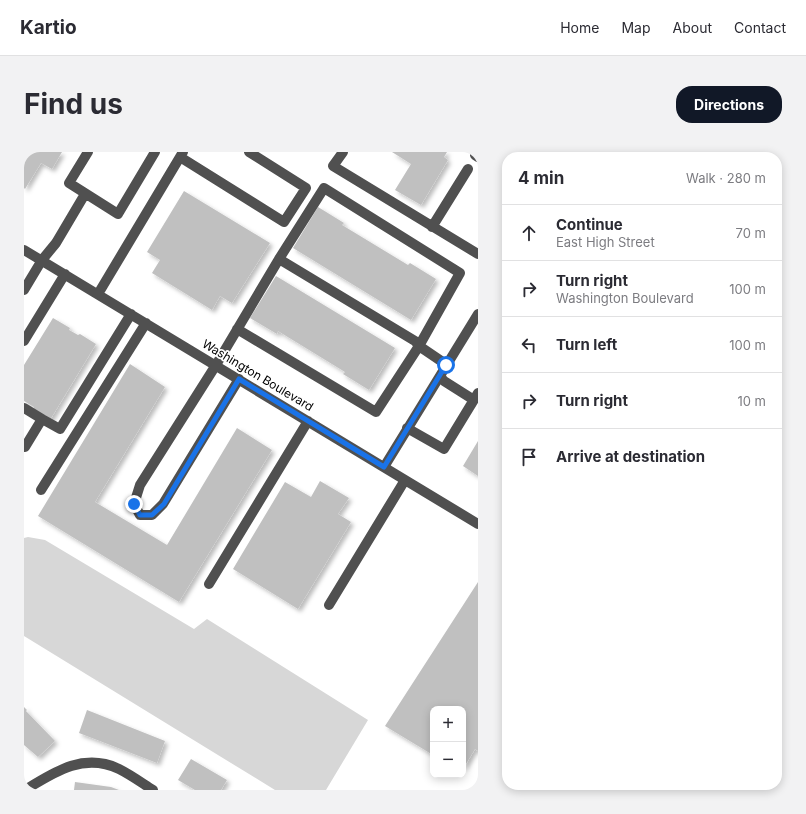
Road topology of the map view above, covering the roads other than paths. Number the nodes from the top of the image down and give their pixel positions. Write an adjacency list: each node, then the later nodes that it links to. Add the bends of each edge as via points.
1 (88, 152): 7 (street, via 69,183)
2 (155, 152): 7 (street, via 118,214)
3 (249, 152): 5 (street, via 306,188 284,222)
4 (343, 152): 8 (street, via 333,166)
5 (182, 155): 15 (street)
6 (468, 169): 8 (street)
7 (84, 194): 12 (street, via 56,243)
8 (432, 227): 10 (street)
9 (24, 250): 12 (street, Washington Boulevard)
10 (478, 254)
11 (279, 259): 19 (street); 21 (street, via 415,341); 21 (street, via 324,188 460,273)
12 (42, 260): 13 (street, Washington Boulevard); 14 (street)
13 (65, 274): 15 (street, Washington Boulevard); 20 (street)
14 (24, 290)
15 (98, 294): 16 (street, Washington Boulevard)
16 (131, 314): 18 (street, Washington Boulevard); 28 (street, via 60,429)
17 (478, 314): 23 (street)
18 (146, 323): 22 (street, Washington Boulevard); 34 (street)
19 (237, 329): 21 (street, via 376,412); 22 (street)
20 (24, 341)
21 (419, 346): 23 (street)
22 (216, 365): 25 (street, Washington Boulevard); 25 (street, via 140,485 134,504 140,515 152,515 164,504)
23 (446, 365): 24 (street)
24 (440, 376): 26 (street, via 444,381); 30 (street)
25 (239, 379): 29 (street, Washington Boulevard)
26 (476, 397): 30 (street, via 444,449)
27 (24, 408): 28 (street)
28 (42, 419): 31 (street)
29 (308, 421): 32 (street, Washington Boulevard); 36 (street)
30 (407, 428): 32 (street)
31 (24, 446)
32 (384, 467): 33 (street, Washington Boulevard)
33 (405, 480): 35 (street, Washington Boulevard); 37 (street)
34 (41, 490)
35 (478, 524)
36 (209, 584)
37 (329, 605)
38 (25, 790): 39 (street, via 66,767 89,763 118,769)
39 (153, 790)

